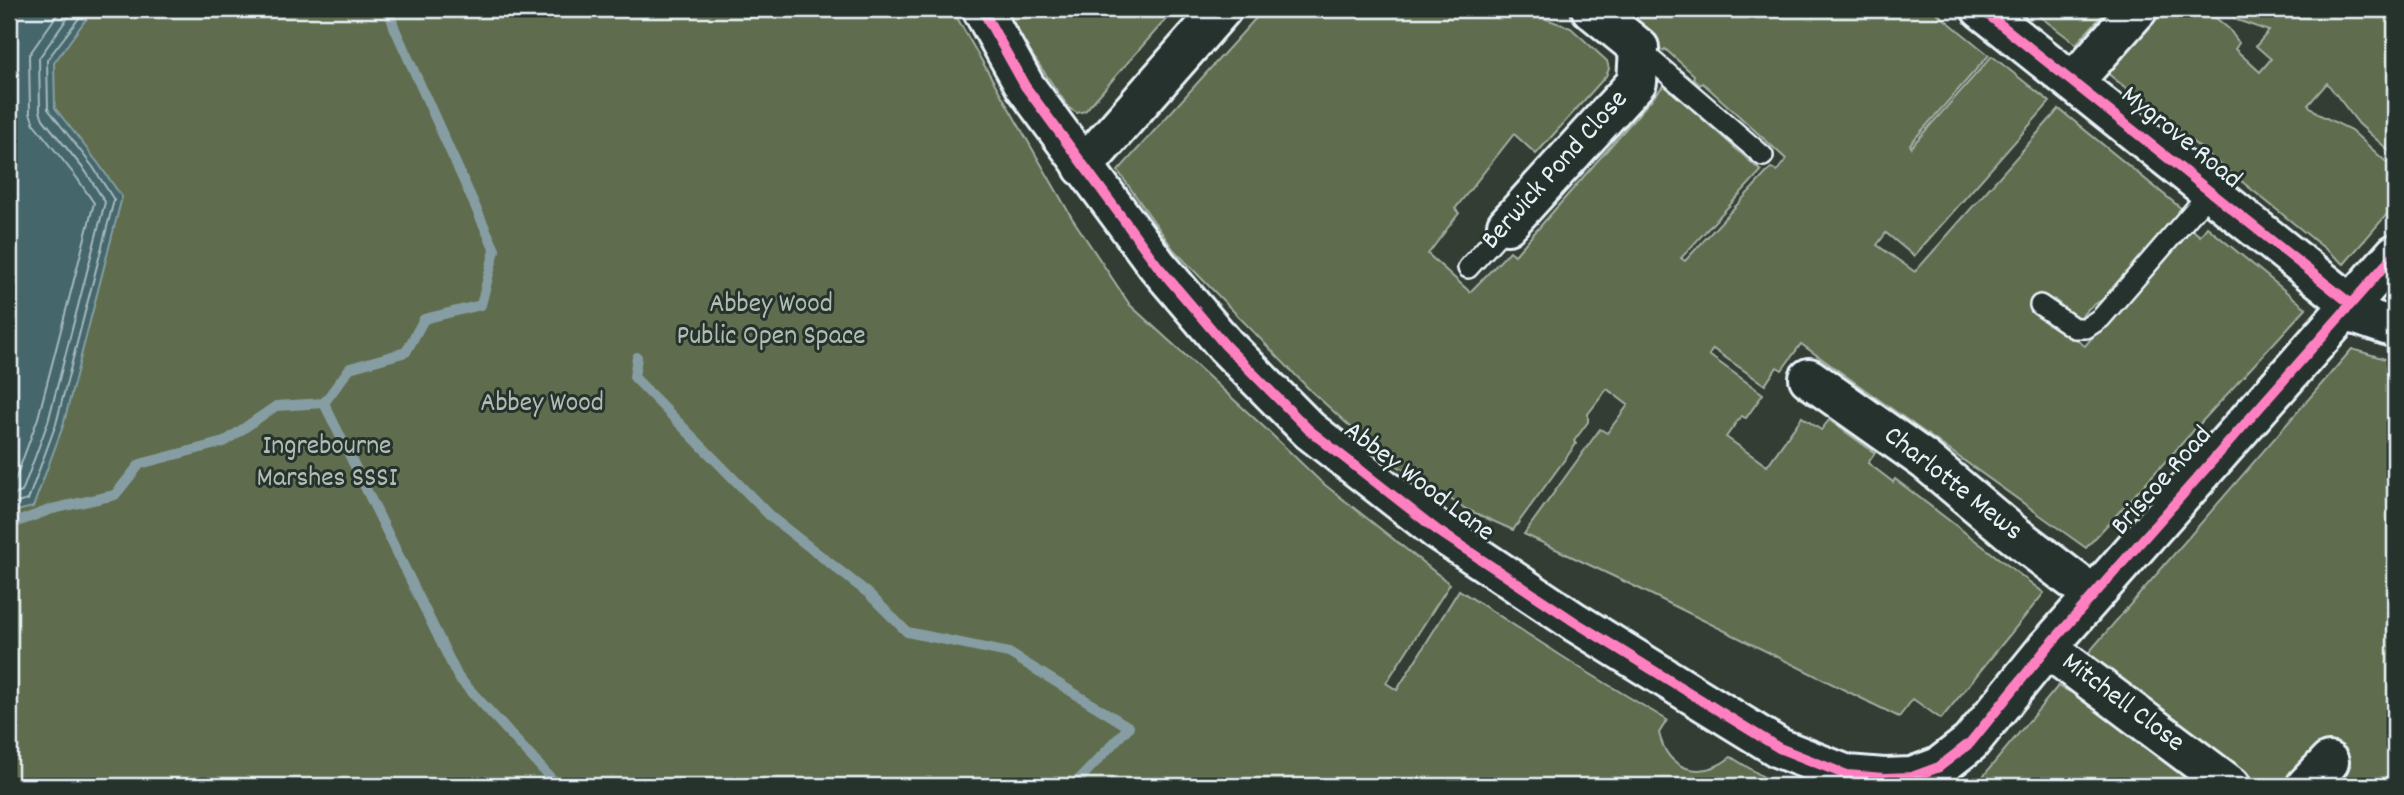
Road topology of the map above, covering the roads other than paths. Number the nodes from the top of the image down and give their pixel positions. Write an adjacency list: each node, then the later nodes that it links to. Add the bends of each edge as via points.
1 (982, 9): 9 (street, Abbey Wood Lane, via 1025,86)
2 (1222, 9): 9 (street)
3 (1591, 9): 6 (street)
4 (1981, 9): 7 (street, Mygrove Road)
5 (2138, 9): 7 (street)
6 (1639, 48): 8 (lane); 11 (street, Berwick Pond Close, via 1637,82)
7 (2073, 82): 10 (street, Mygrove Road)
8 (1763, 156)
9 (1083, 167): 20 (street, Abbey Wood Lane, via 1225,345 1309,430 1437,530 1575,622 1779,748 1847,775 1912,777 1939,767)
10 (2210, 192): 14 (lane, via 2101,318 2086,328 2074,328); 15 (street, Mygrove Road)
11 (1507, 225): 13 (lane, Berwick Pond Close)
12 (2395, 254): 15 (street, Briscoe Road)
13 (1468, 268)
14 (2040, 305)
15 (2348, 308): 16 (street, Mygrove Road); 18 (street, Briscoe Road)
16 (2395, 328)
17 (1809, 378): 18 (street, Charlotte Mews, via 1925,460)
18 (2093, 595): 19 (street, Briscoe Road)
19 (2047, 648): 20 (street, Briscoe Road); 21 (street, Mitchell Close)
20 (1970, 743)
21 (2231, 786)

